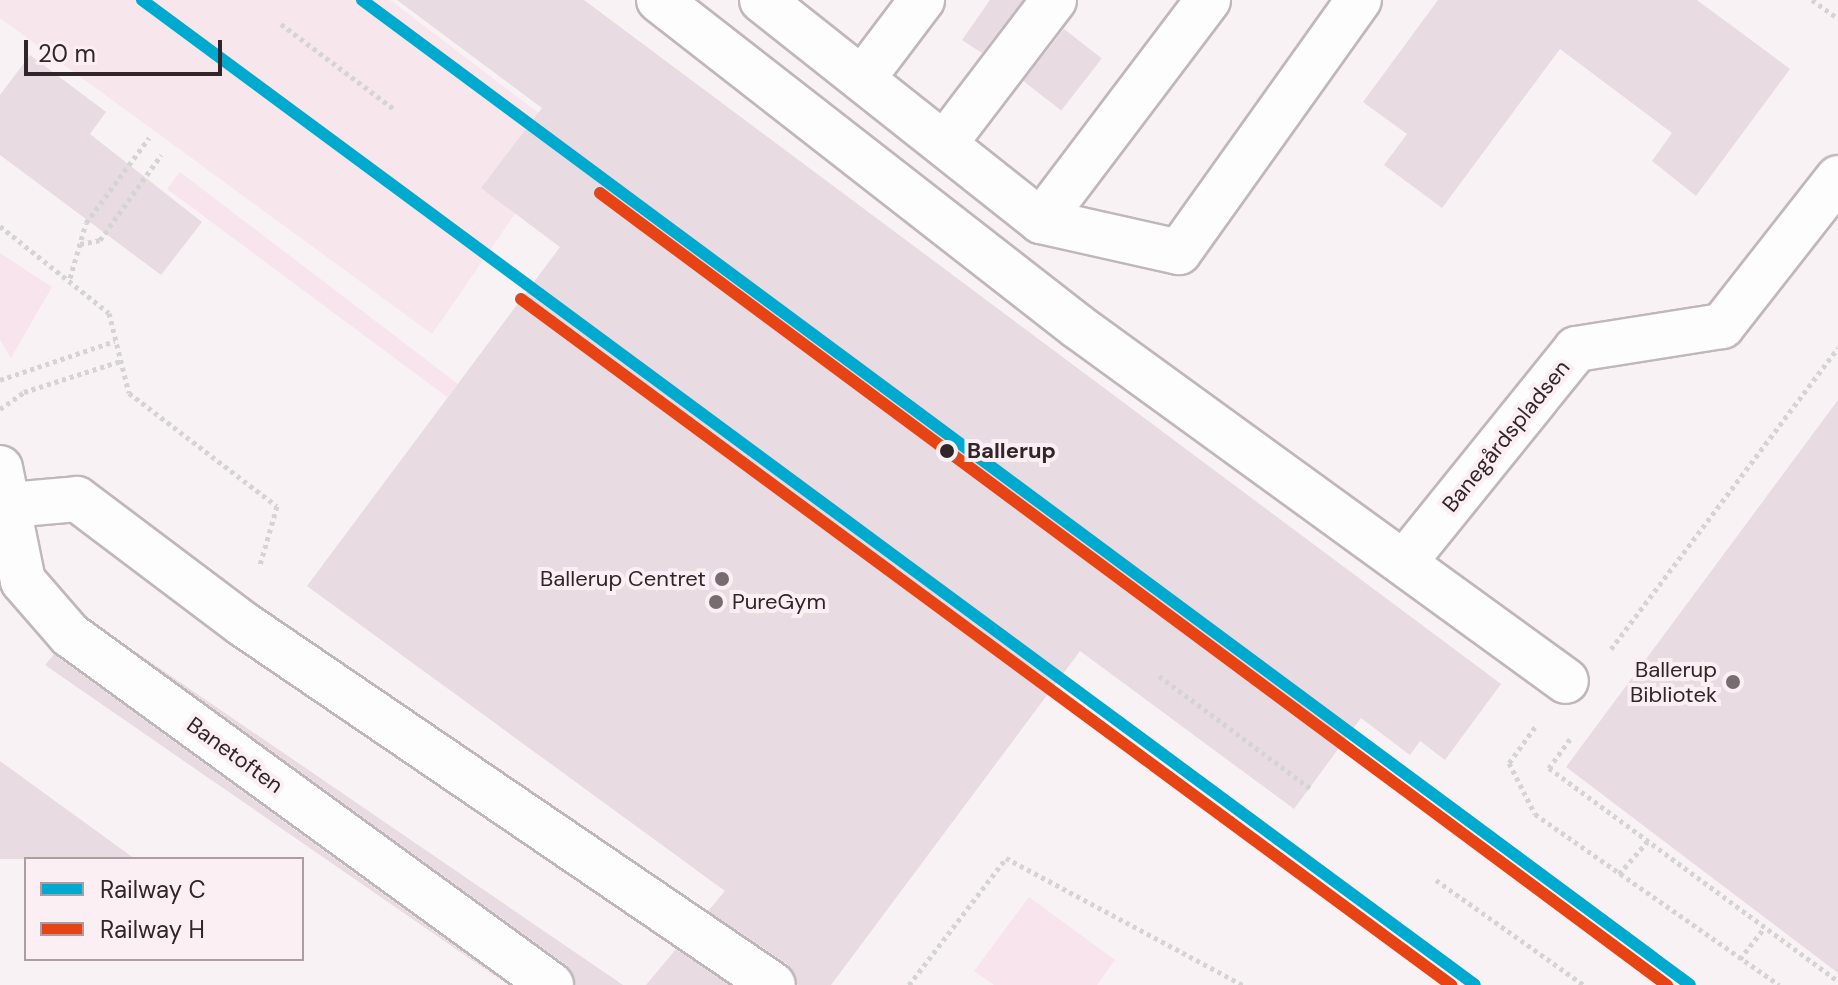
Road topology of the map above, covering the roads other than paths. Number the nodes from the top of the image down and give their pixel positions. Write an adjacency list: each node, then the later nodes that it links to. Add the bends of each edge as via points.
1 (659, 0): 12 (street, via 1077,326)
2 (922, 0): 7 (street)
3 (1054, 0): 8 (street)
4 (1208, 0): 10 (street)
5 (1359, 0): 10 (street, via 1179,252)
6 (773, 4): 7 (street)
7 (863, 78): 8 (street)
8 (945, 143): 10 (street)
9 (1838, 178): 12 (street, Banegårdspladsen, via 1722,326 1576,349)
10 (1041, 221)
11 (5, 487): 14 (street, Banetoften, via 23,581 80,643); 15 (street, via 77,499 243,624)
12 (1406, 560): 13 (street)
13 (1566, 681)
14 (551, 985)
15 (773, 985)

